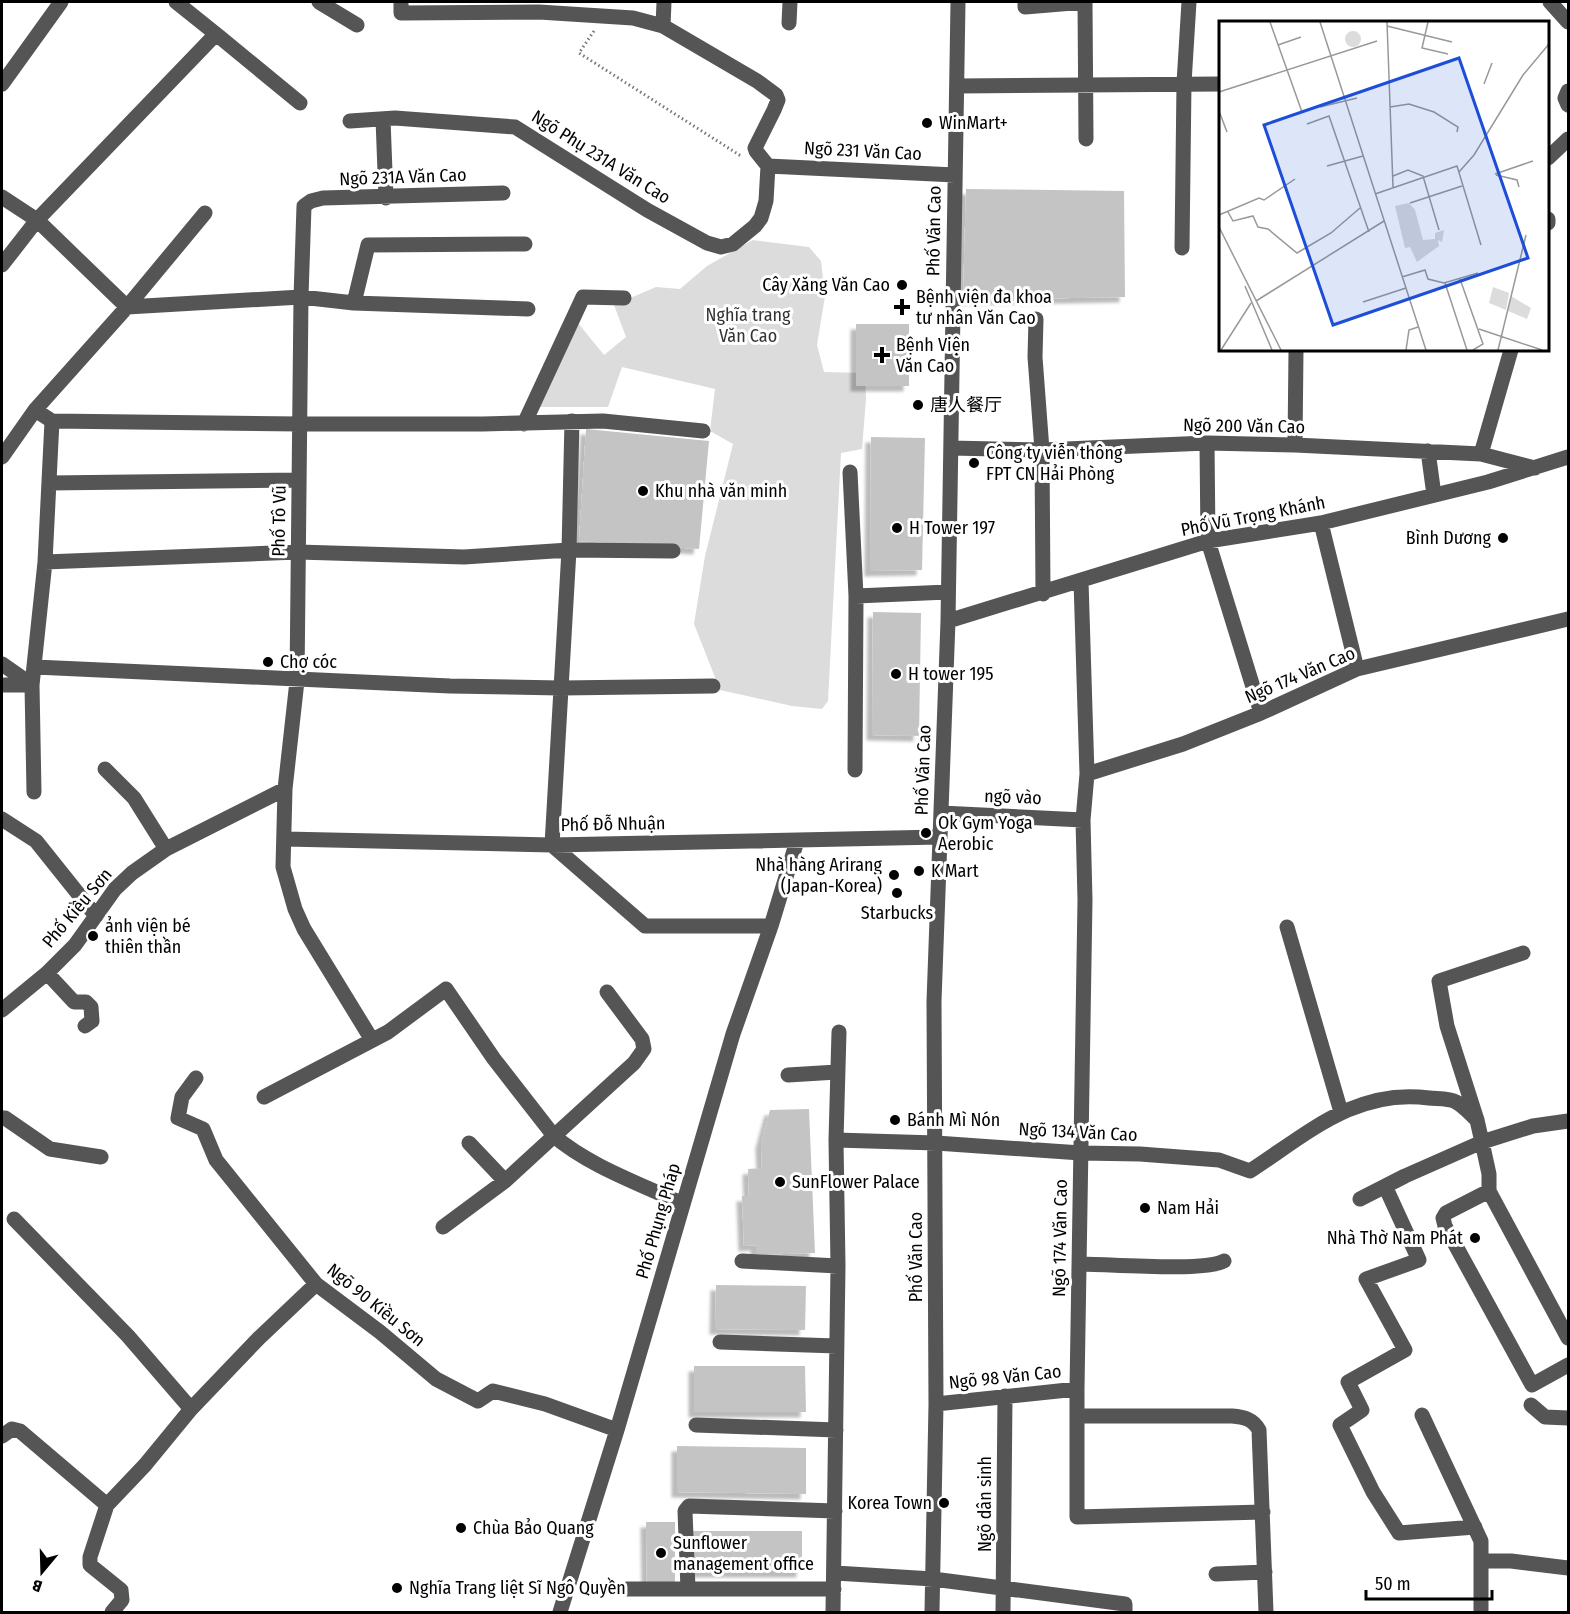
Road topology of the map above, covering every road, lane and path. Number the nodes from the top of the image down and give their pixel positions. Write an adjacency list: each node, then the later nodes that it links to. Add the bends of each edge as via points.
1 (61, 2): 20 (street)
2 (176, 2): 18 (street)
3 (319, 2): 16 (street)
4 (664, 2): 17 (street)
5 (790, 2): 15 (street)
6 (958, 2): 23 (street, Phố Văn Cao)
7 (1025, 2): 8 (street, via 1025,7)
8 (1085, 2): 21 (street)
9 (1189, 2): 19 (street)
10 (1550, 2): 14 (street)
11 (401, 7): 12 (street)
12 (539, 7): 13 (street)
13 (604, 16): 17 (street); 32 (path, via 579,53)
14 (1569, 22)
15 (789, 23)
16 (357, 25)
17 (663, 26): 33 (street, via 776,95 774,110 756,143 756,151)
18 (216, 34): 25 (street); 40 (street)
19 (1185, 83): 21 (street); 22 (street); 42 (street)
20 (2, 84)
21 (1086, 84): 23 (street); 29 (street)
22 (1219, 84)
23 (957, 86): 34 (street, Phố Văn Cao)
24 (1569, 92): 26 (street, via 1564,98)
25 (300, 103)
26 (1569, 105)
27 (383, 119): 28 (street, Ngõ Phụ 231A Văn Cao); 33 (street, Ngõ Phụ 231A Văn Cao, via 516,127 647,210 717,247 733,244 761,218); 37 (street)
28 (350, 121)
29 (1086, 139)
30 (1569, 139): 31 (street)
31 (1549, 157)
32 (744, 158)
33 (768, 166): 34 (street, Ngõ 231 Văn Cao)
34 (955, 175): 60 (street, Phố Văn Cao)
35 (503, 193): 37 (street, Ngõ 231A Văn Cao)
36 (2, 197): 40 (street)
37 (386, 198): 38 (street, Ngõ 231A Văn Cao, via 323,198)
38 (305, 204): 44 (street, Phố Tô Vũ)
39 (206, 213): 47 (street)
40 (37, 220): 43 (street); 47 (street)
41 (525, 244): 46 (street, via 368,245)
42 (1182, 248)
43 (2, 265)
44 (301, 297): 46 (street); 47 (street); 55 (street, Phố Tô Vũ)
45 (624, 298): 56 (street, via 583,297)
46 (354, 303): 48 (street)
47 (127, 307): 52 (street)
48 (528, 309)
49 (1036, 319): 61 (street)
50 (1296, 351): 59 (street)
51 (1511, 351): 63 (street)
52 (35, 410): 53 (street); 64 (street)
53 (52, 421): 55 (street); 69 (street)
54 (572, 422): 56 (street); 57 (street); 73 (street)
55 (300, 424): 56 (street); 68 (street, Phố Tô Vũ)
56 (524, 424)
57 (703, 431)
58 (1208, 443): 59 (street, Ngõ 200 Văn Cao); 61 (street, Ngõ 200 Văn Cao); 72 (street)
59 (1295, 445): 62 (street, Ngõ 200 Văn Cao)
60 (951, 448): 61 (street, Ngõ 200 Văn Cao); 78 (street, Phố Văn Cao)
61 (1042, 450): 79 (street)
62 (1428, 451): 63 (street, Ngõ 200 Văn Cao); 70 (street)
63 (1481, 454): 66 (street, Ngõ 200 Văn Cao)
64 (2, 457)
65 (1569, 458): 66 (street, Phố Vũ Trọng Khánh)
66 (1535, 468): 70 (street, Phố Vũ Trọng Khánh)
67 (850, 472): 80 (street)
68 (299, 480): 69 (street); 75 (street, Phố Tô Vũ)
69 (49, 483): 76 (street)
70 (1434, 495): 71 (street, Phố Vũ Trọng Khánh)
71 (1321, 523): 72 (street, Phố Vũ Trọng Khánh); 85 (street)
72 (1208, 541): 77 (street, Phố Vũ Trọng Khánh); 91 (street)
73 (569, 550): 74 (street); 75 (street, via 464,557); 90 (street)
74 (673, 551)
75 (298, 552): 76 (street); 86 (street, Phố Tô Vũ)
76 (45, 562): 84 (street)
77 (1081, 581): 79 (street, Phố Vũ Trọng Khánh); 94 (street, Ngõ 174 Văn Cao)
78 (948, 592): 80 (street); 82 (street, Phố Văn Cao)
79 (1043, 594): 82 (street, Phố Vũ Trọng Khánh)
80 (856, 596): 93 (street)
81 (1569, 619): 85 (street, Ngõ 174 Văn Cao)
82 (948, 621): 97 (street, Phố Văn Cao)
83 (2, 664): 88 (street)
84 (35, 667): 86 (street); 88 (street)
85 (1358, 669): 91 (street, Ngõ 174 Văn Cao)
86 (297, 681): 90 (street); 95 (street, Phố Tô Vũ)
87 (2, 685): 88 (street)
88 (32, 685): 96 (street)
89 (713, 686): 90 (street)
90 (561, 688): 103 (street)
91 (1261, 713): 94 (street, Ngõ 174 Văn Cao, via 1182,744)
92 (105, 769): 104 (street, via 134,798)
93 (855, 770)
94 (1087, 774): 99 (street, Ngõ 174 Văn Cao)
95 (285, 789): 101 (street, Phố Tô Vũ); 104 (street, Phố Kiều Sơn)
96 (34, 792)
97 (941, 813): 99 (street, ngõ vào); 100 (street, Phố Văn Cao)
98 (2, 819): 105 (street, via 36,842)
99 (1083, 819): 128 (street, Ngõ 174 Văn Cao)
100 (940, 837): 102 (street, Phố Đỗ Nhuận); 127 (street, Phố Văn Cao, via 934,1001)
101 (285, 839): 103 (street, Phố Đỗ Nhuận); 114 (street, Phố Tô Vũ, via 283,867 295,909 317,953)
102 (797, 841): 103 (street, Phố Đỗ Nhuận); 106 (street, Phố Phụng Pháp)
103 (552, 845): 106 (street, via 645,926)
104 (166, 849): 105 (street, Phố Kiều Sơn, via 132,873)
105 (96, 916): 109 (street, Phố Kiều Sơn, via 75,945)
106 (771, 926): 134 (street, Phố Phụng Pháp, via 733,1034)
107 (1287, 927): 119 (street)
108 (1523, 953): 121 (street, via 1439,981 1447,1026)
109 (47, 972): 111 (street, Phố Kiều Sơn); 112 (street, via 74,1002 86,1002 91,1007 92,1021)
110 (607, 992): 123 (street, via 642,1040 644,1049 634,1063)
111 (2, 1010)
112 (85, 1026)
113 (839, 1032): 115 (street)
114 (372, 1040): 118 (street); 123 (street, via 446,988 494,1059)
115 (837, 1072): 116 (street); 124 (street)
116 (788, 1075)
117 (196, 1078): 141 (street, Ngõ 90 Kiều Sơn, via 182,1096 178,1118 203,1129 216,1160)
118 (264, 1097)
119 (1341, 1112): 121 (street, via 1380,1098 1408,1095 1455,1101); 128 (street, Ngõ 134 Văn Cao, via 1250,1171 1219,1160)
120 (2, 1118): 129 (street, via 50,1149)
121 (1477, 1120): 125 (street)
122 (1569, 1122): 125 (street, via 1533,1125)
123 (554, 1136): 130 (street); 134 (street, via 577,1153)
124 (836, 1140): 127 (street, Ngõ 134 Văn Cao); 140 (street)
125 (1482, 1142): 131 (street); 132 (street)
126 (469, 1143): 130 (street)
127 (936, 1143): 128 (street, Ngõ 134 Văn Cao); 148 (street, Phố Văn Cao)
128 (1081, 1153): 139 (street, Ngõ 174 Văn Cao)
129 (101, 1156)
130 (505, 1181): 136 (street)
131 (1385, 1186): 133 (street); 161 (street, via 1419,1260 1366,1279 1405,1350 1348,1382 1362,1410 1340,1425 1372,1492 1399,1533)
132 (1489, 1191): 142 (street); 145 (street, via 1446,1214 1444,1226 1532,1385)
133 (1360, 1199)
134 (683, 1204): 156 (street, Phố Phụng Pháp)
135 (14, 1219): 150 (street, via 128,1336)
136 (443, 1227)
137 (742, 1261): 140 (street)
138 (1224, 1261): 139 (street, via 1191,1267)
139 (1079, 1264): 146 (street, Ngõ 174 Văn Cao)
140 (838, 1266): 144 (street)
141 (316, 1284): 150 (street); 156 (street, Ngõ 90 Kiều Sơn, via 436,1379 478,1401 493,1391 545,1404)
142 (1569, 1338)
143 (720, 1342): 144 (street)
144 (837, 1346): 155 (street)
145 (1569, 1365)
146 (1077, 1389): 147 (street, Ngõ 98 Văn Cao); 152 (street, Ngõ 174 Văn Cao)
147 (1005, 1396): 148 (street, Ngõ 98 Văn Cao); 168 (street, Ngõ dân sinh)
148 (936, 1404): 167 (street, Phố Văn Cao)
149 (1531, 1405): 153 (street, via 1545,1417)
150 (191, 1409): 158 (street)
151 (1422, 1415): 161 (street)
152 (1077, 1416): 160 (street, via 1232,1416 1255,1423); 160 (street, Ngõ 174 Văn Cao, via 1077,1517)
153 (1569, 1418)
154 (696, 1425): 155 (street)
155 (836, 1430): 159 (street)
156 (617, 1431): 175 (street, Phố Phụng Pháp)
157 (2, 1436): 158 (street, via 12,1429 20,1431)
158 (107, 1505): 174 (street, via 90,1564 121,1590 122,1600)
159 (835, 1511): 165 (street); 170 (street, via 689,1506 685,1511)
160 (1263, 1512): 164 (street)
161 (1475, 1527): 162 (street, via 1481,1540)
162 (1481, 1562): 163 (street); 179 (street)
163 (1569, 1568)
164 (1264, 1572): 166 (street); 173 (street)
165 (835, 1573): 167 (street); 171 (street)
166 (1216, 1574)
167 (933, 1579): 168 (street); 177 (street, Phố Văn Cao)
168 (1004, 1588): 172 (street); 178 (street, Ngõ dân sinh)
169 (627, 1589): 170 (street)
170 (688, 1589): 171 (street)
171 (834, 1589): 176 (street)
172 (1125, 1608)
173 (1266, 1610)
174 (112, 1612)
175 (560, 1612)
176 (833, 1612)
177 (932, 1612)
178 (1003, 1612)
179 (1481, 1612)

